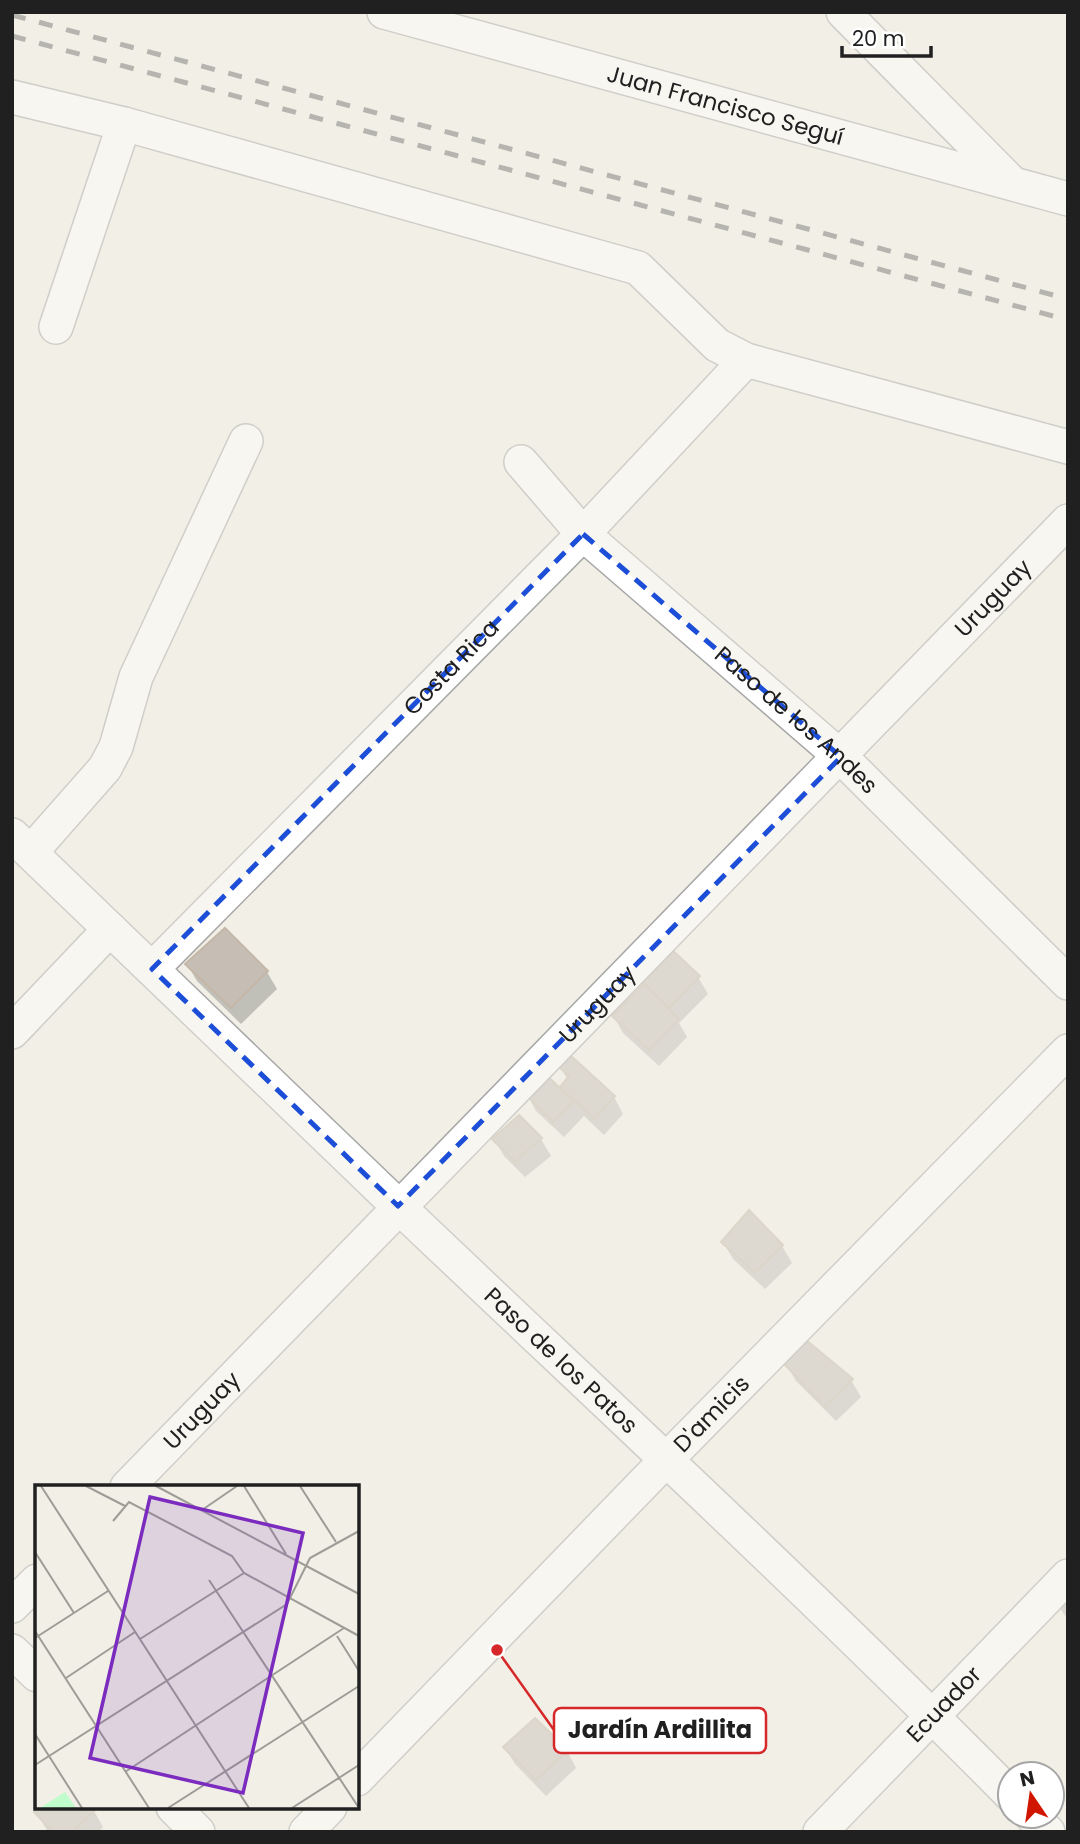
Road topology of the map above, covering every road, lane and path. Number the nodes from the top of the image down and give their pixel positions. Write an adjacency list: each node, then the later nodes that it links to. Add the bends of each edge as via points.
1 (384, 12): 5 (street, Juan Francisco Seguí)
2 (843, 12): 5 (street)
3 (12, 97): 4 (street)
4 (124, 124): 7 (street); 8 (street, via 638,268 717,345)
5 (1013, 183): 6 (street, Juan Francisco Seguí)
6 (1068, 199)
7 (56, 327)
8 (746, 360): 10 (street); 13 (street, Costa Rica)
9 (246, 441): 15 (street, via 136,677 116,747 104,768)
10 (1068, 447)
11 (520, 462): 13 (street, Paso de los Andes)
12 (1068, 521): 14 (street, Uruguay)
13 (583, 534): 14 (street, Paso de los Andes); 17 (street, Costa Rica)
14 (841, 757): 18 (street, Paso de los Andes); 21 (street, Uruguay)
15 (21, 844): 16 (street, Paso de los Patos)
16 (110, 929): 17 (street, Paso de los Patos); 19 (street)
17 (152, 969): 21 (street, Paso de los Patos)
18 (1068, 983)
19 (12, 1032)
20 (1068, 1051): 22 (street, D'amicis)
21 (398, 1206): 22 (street, Paso de los Patos); 23 (street, Uruguay)
22 (667, 1459): 29 (street, Paso de los Patos); 30 (street, D'amicis)
23 (129, 1485)
24 (1068, 1576): 29 (street, Ecuador)
25 (35, 1583): 26 (street)
26 (12, 1606)
27 (12, 1651): 28 (street)
28 (35, 1673)
29 (932, 1715): 31 (street, Paso de los Patos); 36 (street, Ecuador)
30 (359, 1777)
31 (996, 1780)
32 (175, 1809): 34 (street)
33 (328, 1809): 35 (street)
34 (198, 1832)
35 (306, 1832)
36 (820, 1832)

